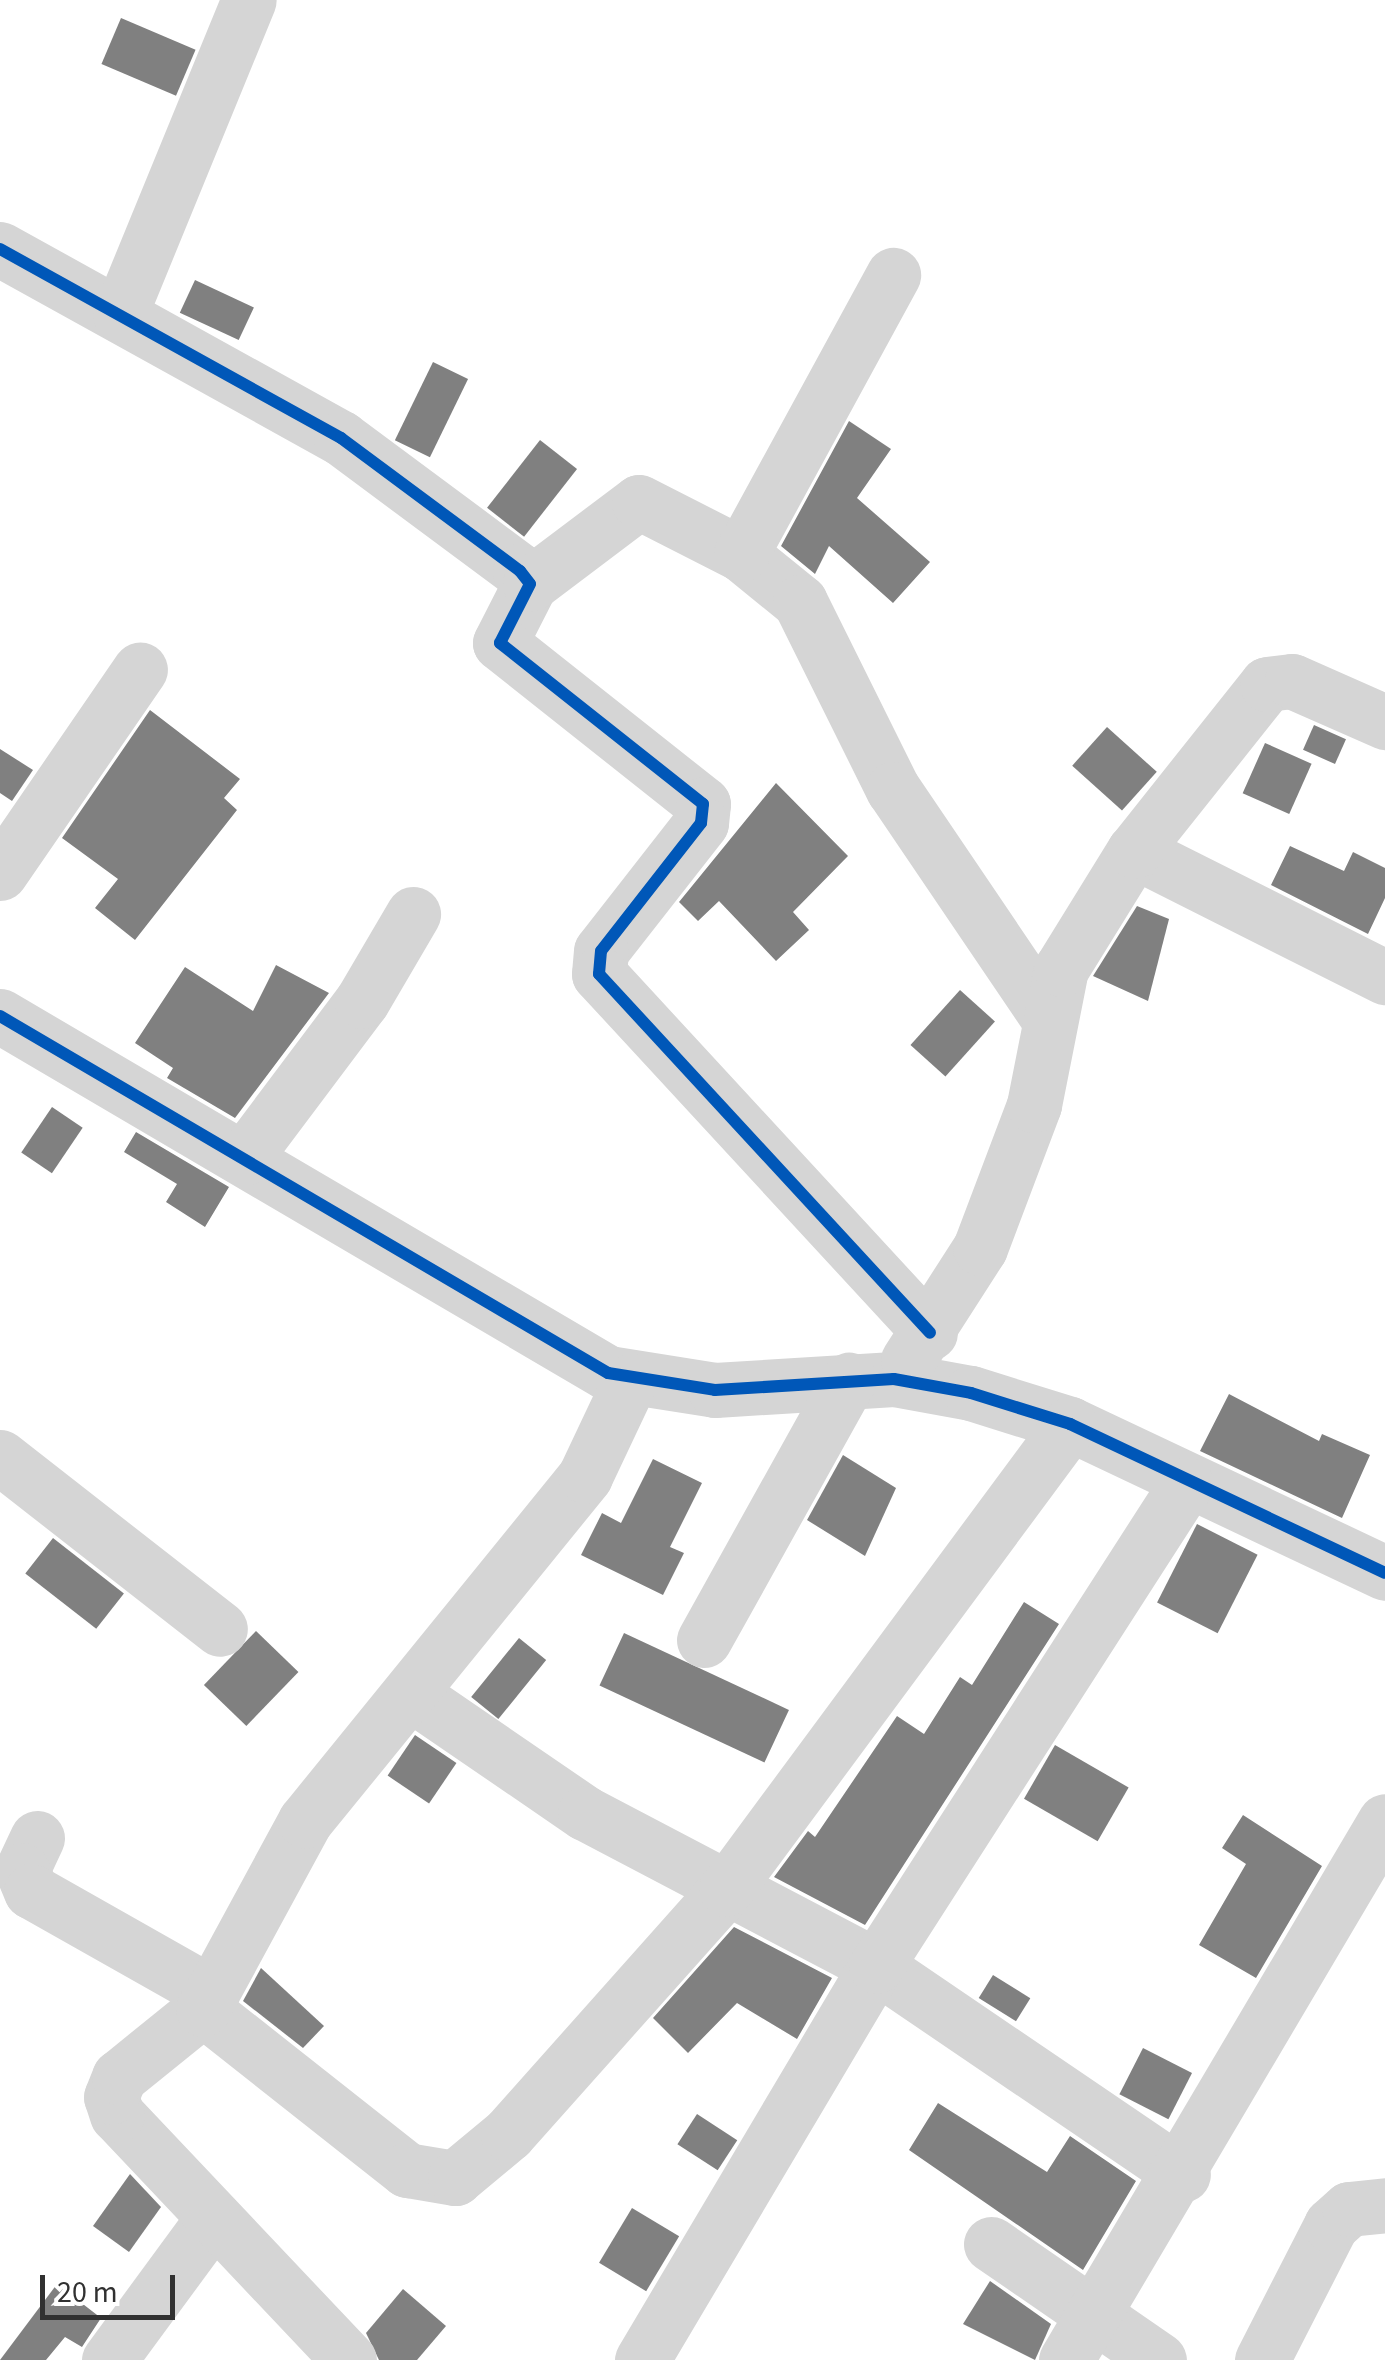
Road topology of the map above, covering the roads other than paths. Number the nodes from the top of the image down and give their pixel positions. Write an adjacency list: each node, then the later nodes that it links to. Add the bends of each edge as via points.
1 (249, 0): 4 (street)
2 (0, 249): 4 (street)
3 (894, 275): 5 (street)
4 (120, 314): 6 (street, via 341,438)
5 (741, 554): 6 (street, via 639,502); 13 (street, via 800,602 893,789)
6 (530, 584): 16 (street, via 500,642 703,804 700,823 601,951 600,974)
7 (140, 669): 10 (street)
8 (1385, 722): 9 (street, via 1292,681 1266,684)
9 (1134, 851): 12 (street); 13 (street, via 1084,922)
10 (0, 874)
11 (413, 914): 15 (street, via 362,1001)
12 (1385, 977)
13 (1046, 1015): 16 (street, via 1018,1160)
14 (0, 1016): 15 (street)
15 (244, 1158): 18 (street, via 532,1336)
16 (930, 1333): 17 (street)
17 (872, 1379): 18 (street, via 714,1390); 19 (street); 24 (street)
18 (630, 1380): 25 (street, via 586,1476)
19 (1070, 1424): 21 (street); 28 (street)
20 (0, 1457): 23 (street)
21 (1186, 1484): 22 (street); 29 (street)
22 (1385, 1573)
23 (220, 1629)
24 (704, 1640)
25 (414, 1696): 28 (street, via 585,1813); 30 (street, via 305,1821)
26 (1385, 1820): 31 (street)
27 (38, 1838): 30 (street, via 22,1870 31,1892)
28 (726, 1889): 29 (street); 30 (street, via 508,2134 455,2178 407,2170)
29 (876, 1966): 31 (street); 38 (street)
30 (207, 2001): 33 (street, via 119,2076 111,2096 117,2115)
31 (1183, 2175): 35 (street)
32 (1385, 2204): 40 (street, via 1349,2209 1331,2225)
33 (214, 2217): 36 (street); 37 (street)
34 (991, 2244): 35 (street)
35 (1081, 2338): 39 (street)
36 (110, 2360)
37 (349, 2360)
38 (642, 2360)
39 (1159, 2360)
40 (1262, 2360)

